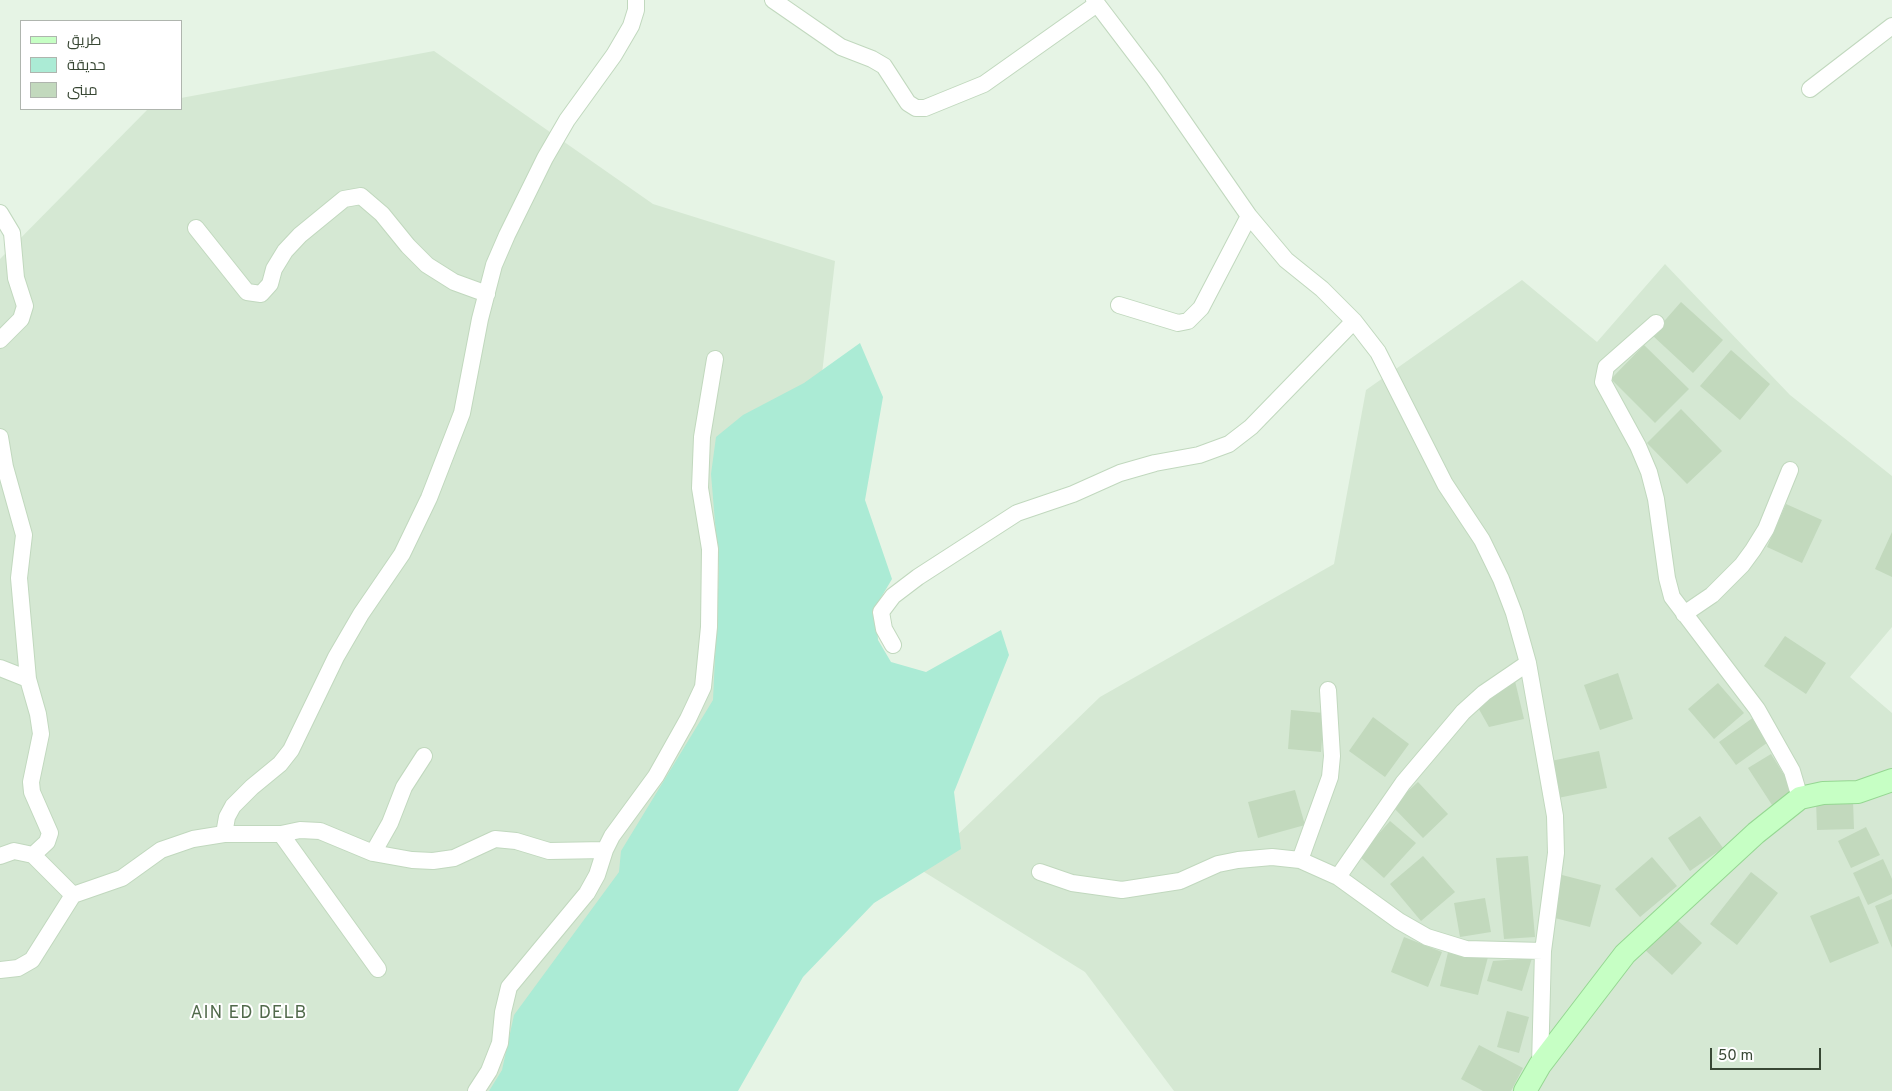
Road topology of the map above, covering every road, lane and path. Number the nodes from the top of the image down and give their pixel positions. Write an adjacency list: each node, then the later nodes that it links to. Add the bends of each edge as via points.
1 (636, 0): 9 (street, via 631,26 545,158 494,265)
2 (773, 0): 3 (street, via 841,47 884,66 908,103 916,108 925,108 984,84)
3 (1096, 2): 7 (street)
4 (1892, 26): 5 (street)
5 (1810, 89)
6 (0, 213): 13 (street, via 12,233 16,278 25,306 21,320)
7 (1249, 216): 10 (street, via 1201,308 1188,321 1178,323); 11 (street, via 1286,260)
8 (196, 228): 9 (street, via 246,292 261,294 270,284 274,269 285,251 300,235 344,199 361,196 382,214 427,264 454,282)
9 (487, 294): 26 (street, via 462,412 429,498 402,554 336,658 291,750 233,806)
10 (1119, 305)
11 (1354, 321): 18 (street, via 1251,427 1229,444 1199,455 1120,473 1073,494 1017,513 918,577 893,596 881,612 884,629); 19 (street, via 1378,352 1445,484 1482,540 1511,604)
12 (1656, 323): 17 (street, via 1606,367 1603,382 1650,472 1667,578 1672,597)
13 (0, 340)
14 (715, 359): 28 (street, via 702,445 700,488 710,549 703,687 656,776)
15 (0, 438): 21 (street, via 24,535 19,578)
16 (1790, 470): 17 (street, via 1766,529 1742,565 1712,595)
17 (1684, 614): 25 (street, via 1762,717 1792,771)
18 (894, 645)
19 (1528, 663): 34 (street, via 1484,693 1463,712 1403,783); 36 (street, via 1556,834)
20 (0, 668): 21 (street)
21 (28, 679): 30 (street, via 40,734 32,792 50,833 47,842)
22 (1328, 690): 32 (street, via 1330,777)
23 (424, 756): 29 (street, via 404,787)
24 (1892, 780): 25 (street, via 1858,792 1823,793)
25 (1800, 798): 39 (street, via 1756,833 1638,940)
26 (224, 834): 27 (street); 35 (street, via 175,843 122,878)
27 (281, 834): 29 (street, via 300,830 320,831); 37 (street)
28 (605, 850): 29 (street, via 549,851 516,841 495,839 454,858 439,861); 40 (street, via 587,892 508,987 500,1043)
29 (374, 853)
30 (33, 855): 31 (street, via 14,850); 35 (street)
31 (0, 856)
32 (1300, 860): 33 (street, via 1272,857 1238,860 1218,864 1180,881 1122,890 1072,883); 34 (street)
33 (1040, 872)
34 (1338, 877): 36 (street, via 1399,921 1434,939 1466,949)
35 (73, 895): 38 (street, via 32,960 18,968)
36 (1543, 951): 39 (street)
37 (378, 969)
38 (0, 970)
39 (1540, 1066): 41 (street)
40 (476, 1091)
41 (1526, 1091)

